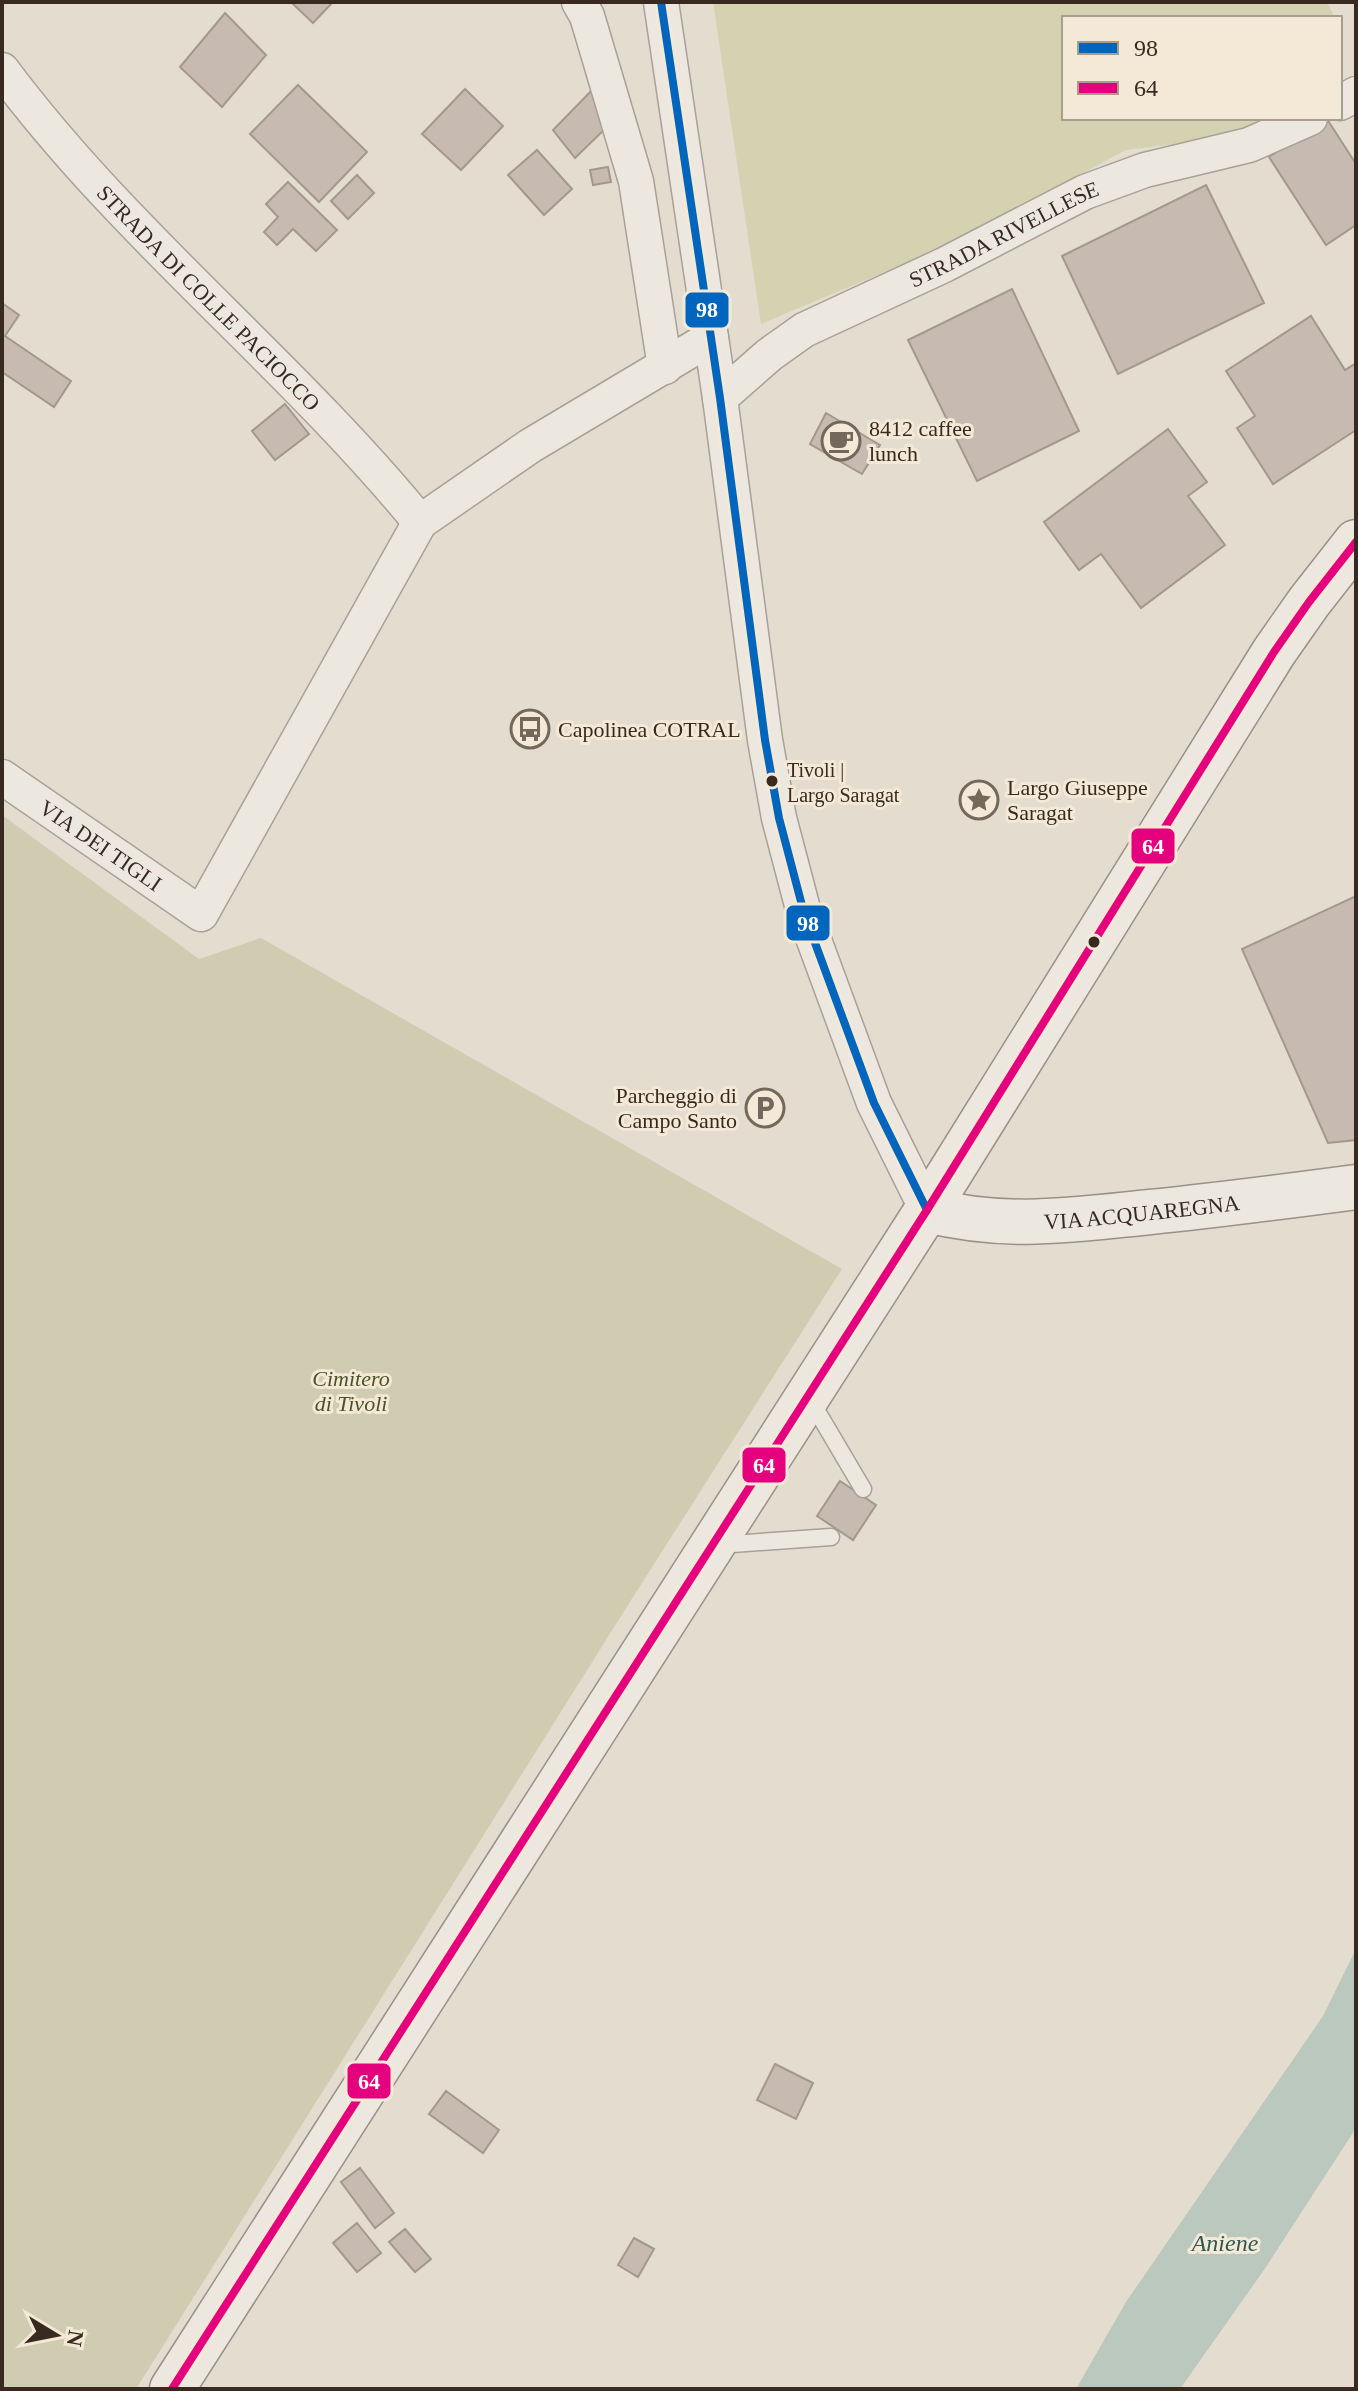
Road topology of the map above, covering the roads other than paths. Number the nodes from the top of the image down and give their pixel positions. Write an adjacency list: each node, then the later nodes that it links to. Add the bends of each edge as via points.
1 (579, 2): 6 (street, via 636,181)
2 (661, 2): 5 (street)
3 (2, 70): 8 (street, STRADA DI COLLE PACIOCCO, via 132,222 200,287)
4 (1305, 120): 7 (street, STRADA RIVELLESE, via 1249,145 1137,172 1076,196 804,330)
5 (711, 338): 6 (street); 7 (street)
6 (665, 367): 8 (street, via 530,446)
7 (720, 398): 12 (street, via 765,740 788,856 874,1103)
8 (420, 522): 10 (street, VIA DEI TIGLI, via 201,914)
9 (1356, 542): 12 (main road, via 1281,642)
10 (2, 777)
11 (1356, 1187): 12 (main road, VIA ACQUAREGNA, via 1053,1222 1003,1223)
12 (927, 1210): 13 (main road)
13 (808, 1396): 14 (lane); 16 (main road)
14 (863, 1489)
15 (831, 1537): 16 (lane)
16 (713, 1545): 17 (main road)
17 (172, 2389)

